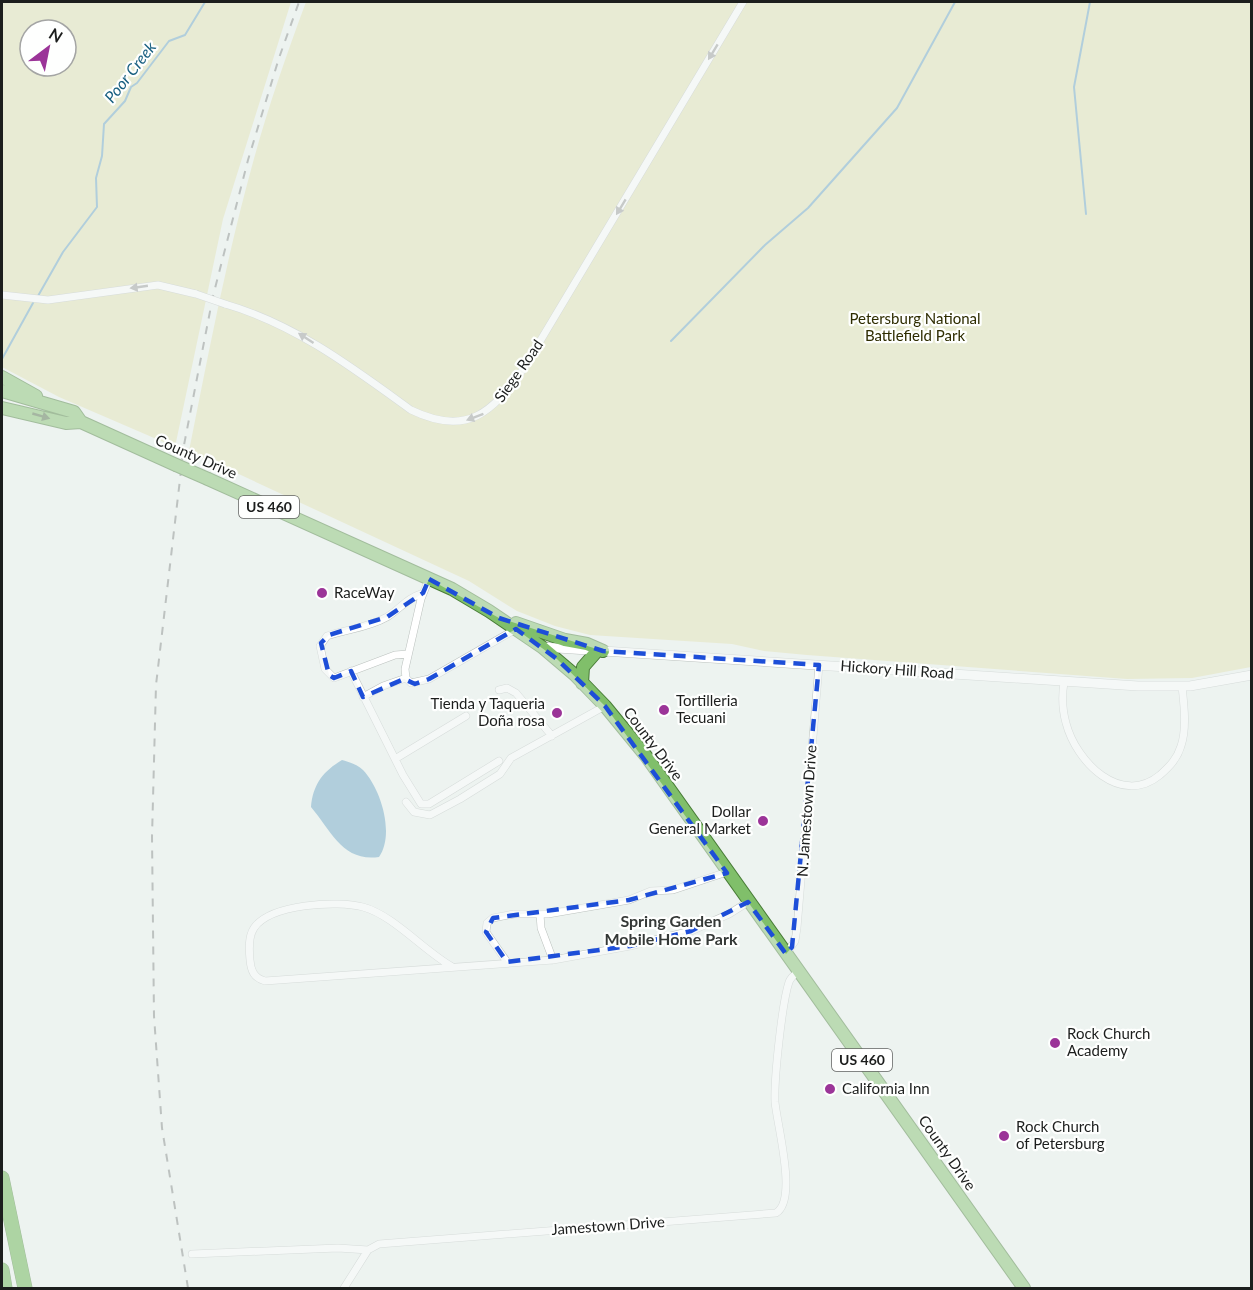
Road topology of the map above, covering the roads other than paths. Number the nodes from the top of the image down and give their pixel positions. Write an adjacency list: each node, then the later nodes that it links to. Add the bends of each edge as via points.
1 (743, 2): 2 (street, Siege Road, one-way to 2, bridge, via 524,368 506,394 486,413 461,422 429,418 411,410 291,329 262,315 196,294 158,285 56,300)
2 (2, 295)
3 (2, 377): 5 (highway)
4 (2, 391): 5 (highway, County Drive / US 460)
5 (44, 401): 7 (highway, County Drive / US 460, via 74,412)
6 (2, 408): 7 (highway, County Drive / US 460, one-way to 7, via 66,423)
7 (81, 422): 8 (highway, County Drive / US 460, bridge)
8 (429, 579): 9 (street); 10 (highway, County Drive / US 460)
9 (423, 593): 14 (street); 16 (street, via 374,623 323,639 321,654 329,675 334,678)
10 (499, 618): 11 (highway, County Drive / US 460); 13 (highway)
11 (516, 629): 12 (highway, County Drive / US 460); 18 (street, via 429,679 415,684)
12 (542, 647): 13 (street, Hickory Hill Road); 20 (highway, County Drive / US 460)
13 (600, 651): 15 (street, Hickory Hill Road); 20 (highway, via 583,667)
14 (408, 654): 16 (street); 18 (street)
15 (819, 665): 19 (street, Hickory Hill Road); 33 (street, N. Jamestown Drive, via 797,928 795,941)
16 (351, 671): 23 (street)
17 (1251, 675): 21 (street, Hickory Hill Road)
18 (405, 678): 23 (street)
19 (1064, 682): 21 (street, Hickory Hill Road); 21 (street, via 1066,723 1080,753 1112,782 1133,788 1143,787 1174,763 1184,730)
20 (582, 683): 24 (highway, County Drive / US 460)
21 (1182, 686)
22 (499, 690): 26 (street, via 507,688 516,693)
23 (363, 697): 27 (street)
24 (605, 706): 26 (street); 30 (highway, County Drive / US 460, via 646,756)
25 (466, 716): 27 (street)
26 (552, 736): 29 (street, via 511,758 500,774 430,814 414,812)
27 (395, 759): 28 (street, via 416,800 425,805)
28 (499, 761)
29 (406, 802)
30 (727, 872): 31 (highway, County Drive / US 460); 32 (street, via 673,890 646,892 629,900)
31 (748, 902): 33 (highway, County Drive / US 460); 34 (street, via 691,931)
32 (540, 914): 34 (street); 35 (street, via 502,915 487,923 486,932)
33 (786, 954): 37 (highway, County Drive / US 460)
34 (553, 960): 35 (street)
35 (507, 962): 36 (street)
36 (451, 966): 36 (street, via 265,981 251,969 250,936 256,925 280,911 353,905 382,915)
37 (798, 972): 39 (street, Jamestown Drive, via 788,986 775,1099 785,1163 785,1203 780,1211 770,1215 379,1244); 45 (highway, County Drive / US 460)
38 (2, 1178): 43 (highway)
39 (368, 1250): 40 (street, Jamestown Drive); 44 (street)
40 (192, 1254)
41 (2, 1270): 42 (highway)
42 (5, 1288)
43 (25, 1288)
44 (344, 1288)
45 (1024, 1288)

